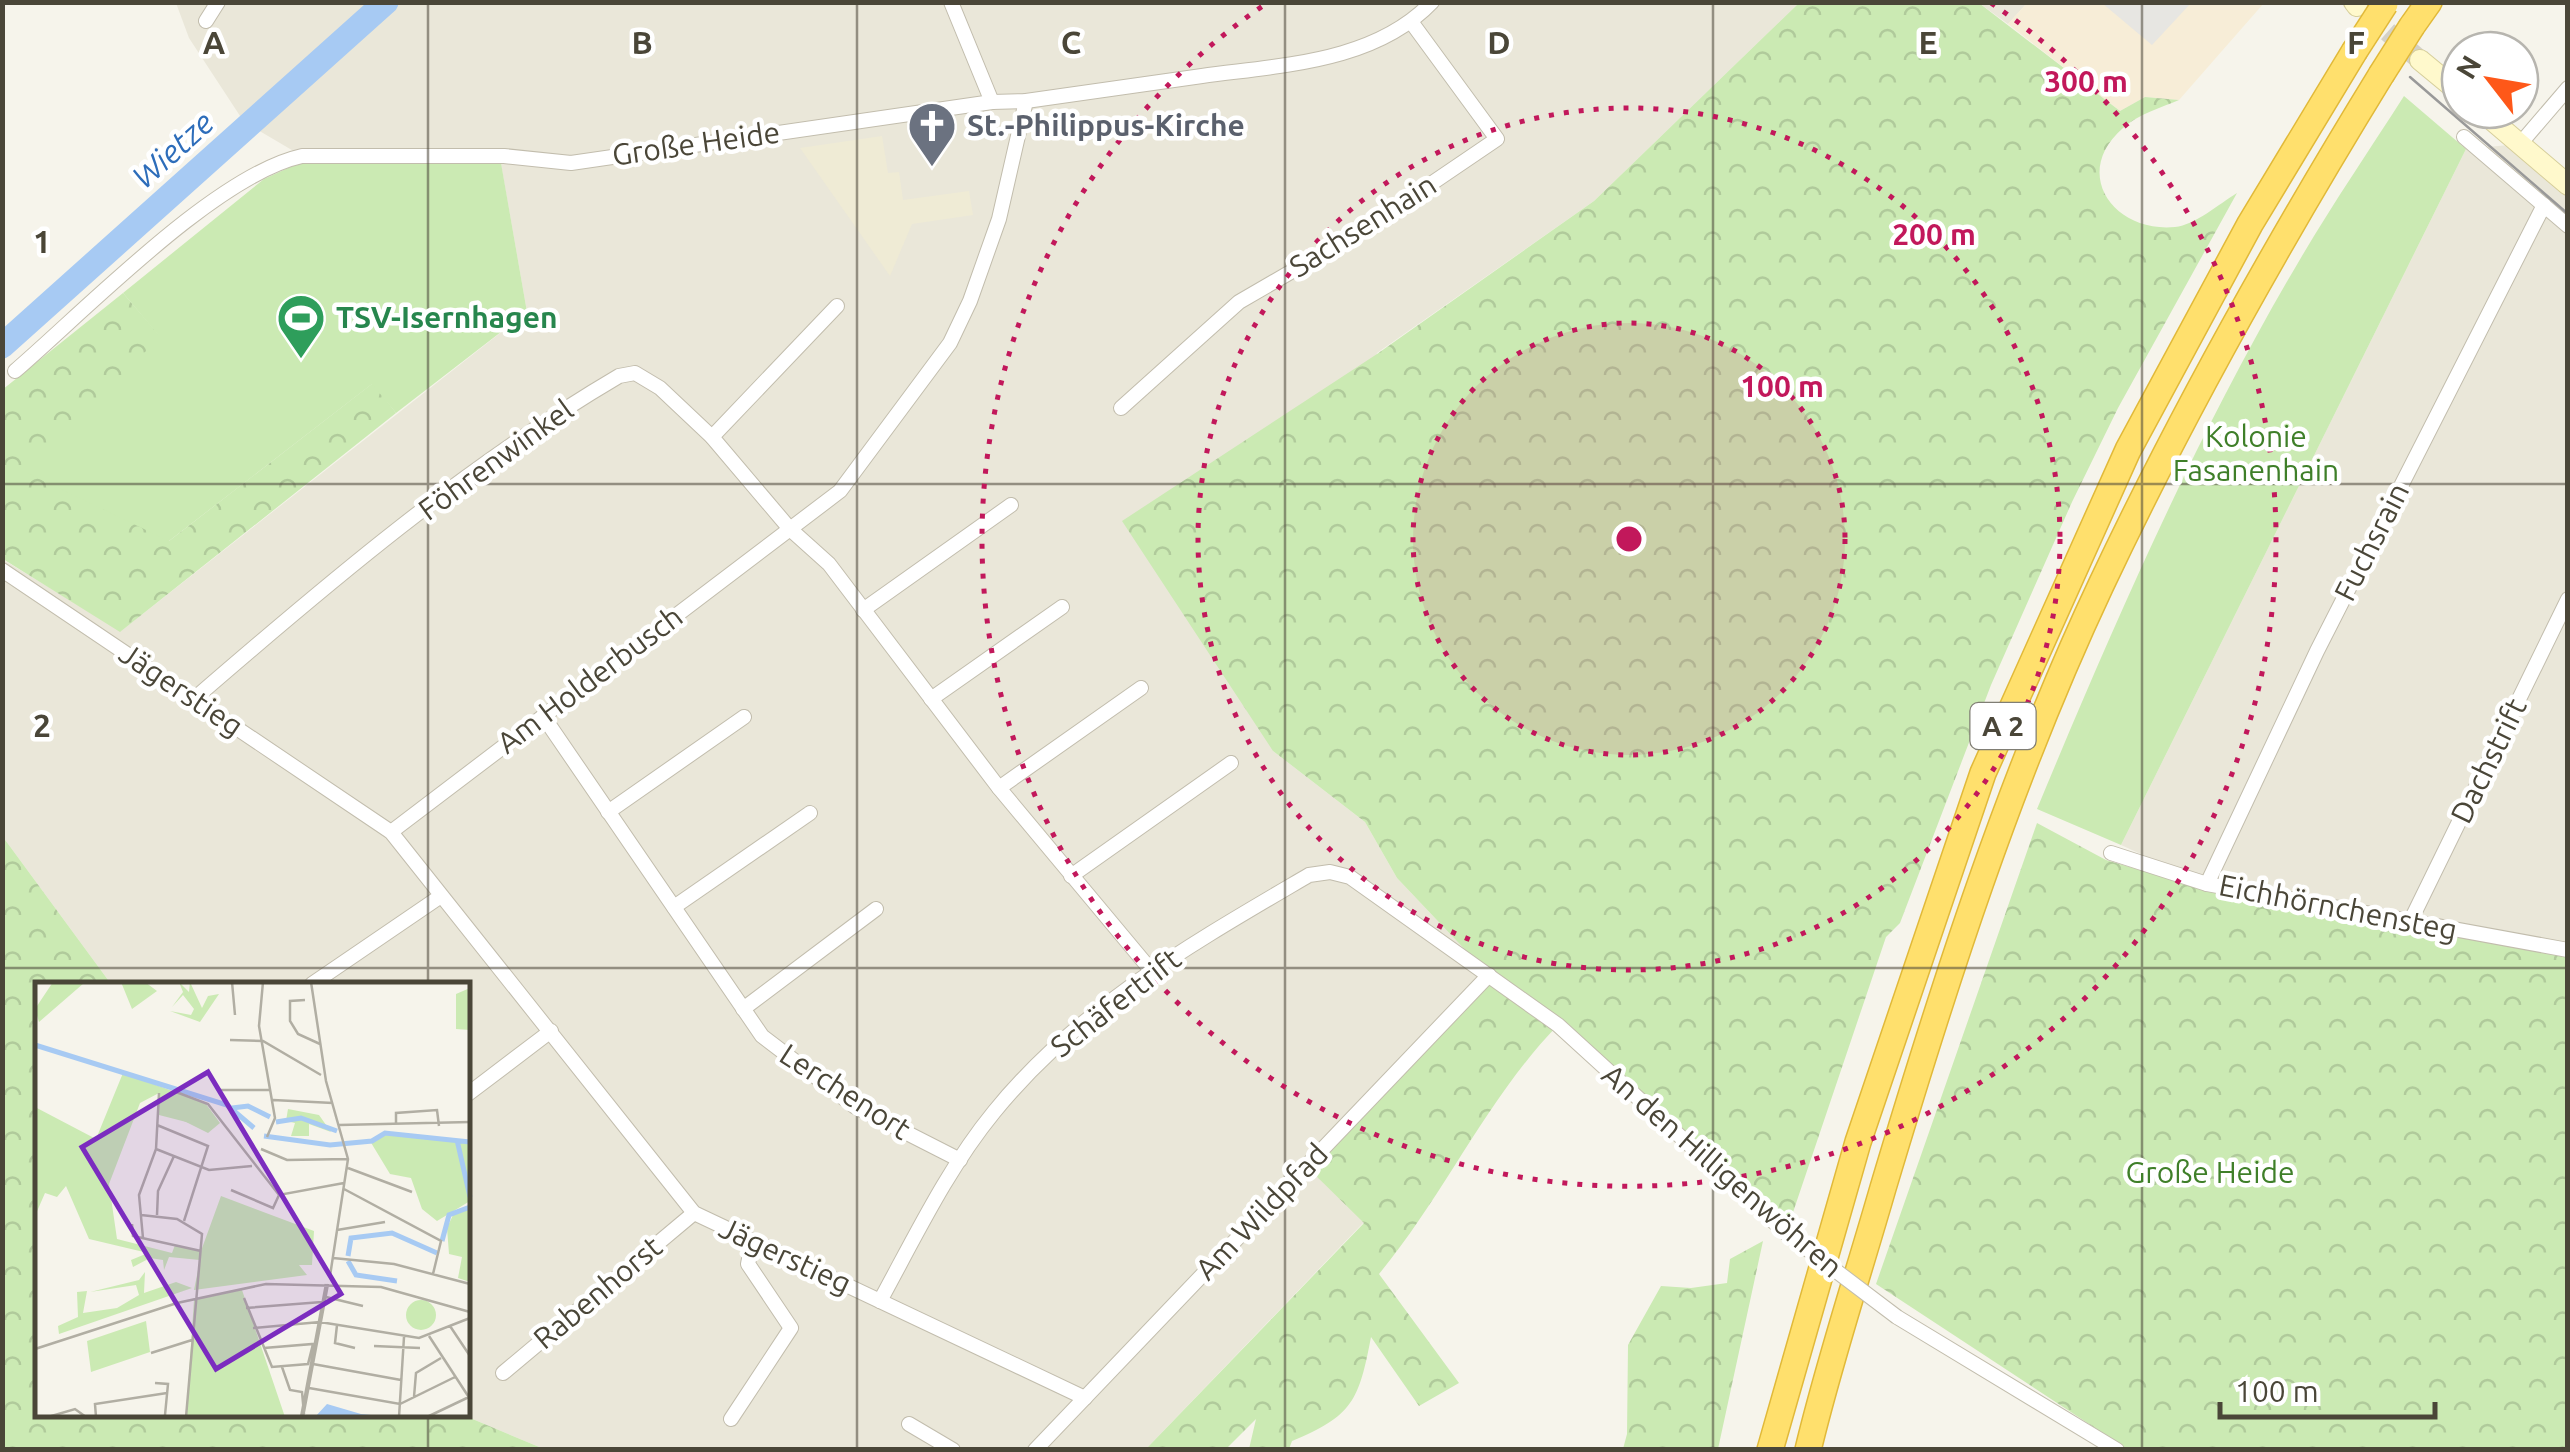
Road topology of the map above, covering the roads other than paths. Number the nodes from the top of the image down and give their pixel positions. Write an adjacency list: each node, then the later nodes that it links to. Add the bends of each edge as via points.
1 (218, 2): 6 (street)
2 (951, 2): 12 (street)
3 (1432, 2): 7 (street, Große Heide)
4 (2429, 2): 64 (highway, A 2, bridge, via 2270,258 2100,588 2018,783 1948,978)
5 (2386, 3): 63 (highway, A 2, bridge, via 2172,366 2070,572 1983,773 1858,1142)
6 (206, 21)
7 (1412, 23): 11 (street, Große Heide, via 1320,59); 21 (street, Sachsenhain, via 1498,139 1363,230 1239,302)
8 (2420, 60): 9 (main road)
9 (2440, 76)
10 (2568, 88): 15 (street)
11 (1026, 101): 12 (street, Große Heide); 24 (street, Am Holderbusch, via 986,261 950,343 867,460 840,491)
12 (992, 102): 20 (street, Große Heide, via 571,163 504,156 302,156 276,162 205,207)
13 (2504, 130): 15 (main road)
14 (2464, 137): 17 (street)
15 (2520, 144): 16 (main road)
16 (2568, 185)
17 (2544, 206): 18 (street); 41 (street, Fuchsrain)
18 (2568, 226)
19 (837, 306): 22 (street)
20 (15, 371)
21 (1121, 408)
22 (712, 437): 24 (street, Föhrenwinkel); 30 (street, Föhrenwinkel, via 648,378 619,376 492,457)
23 (1012, 505): 28 (street)
24 (790, 529): 28 (street, Föhrenwinkel); 32 (street, Am Holderbusch)
25 (2, 570): 30 (street, Jägerstieg)
26 (2568, 599): 45 (street, Dachstrift)
27 (1062, 607): 31 (street)
28 (863, 610): 31 (street, Föhrenwinkel)
29 (1141, 688): 35 (street)
30 (194, 699): 38 (street, Jägerstieg)
31 (930, 699): 35 (street, Föhrenwinkel)
32 (543, 716): 36 (street, Lerchenort); 38 (street, Am Holderbusch)
33 (744, 717): 36 (street)
34 (1231, 763): 40 (street)
35 (999, 788): 40 (street, Föhrenwinkel)
36 (608, 812): 43 (street, Lerchenort)
37 (810, 813): 43 (street)
38 (391, 832): 42 (street, Jägerstieg)
39 (2111, 854): 41 (street, Eichhörnchensteg)
40 (1071, 876): 47 (street, Föhrenwinkel)
41 (2207, 884): 45 (street, Eichhörnchensteg)
42 (442, 896): 49 (street); 51 (street, Jägerstieg)
43 (674, 908): 50 (street, Lerchenort)
44 (876, 908): 50 (street)
45 (2410, 922): 46 (street, Eichhörnchensteg)
46 (2568, 950)
47 (1150, 969): 48 (street, Schäfertrift, via 1309,875 1330,872 1350,877); 53 (street, Schäfertrift, via 1023,1080)
48 (1489, 975): 58 (street, Am Wildpfad); 65 (street, An den Hilligenwöhren, bridge, via 1558,1025 1786,1233 1897,1317)
49 (315, 982)
50 (742, 1009): 53 (street, Lerchenort, via 762,1036 817,1082)
51 (550, 1031): 52 (street); 54 (street, Jägerstieg)
52 (470, 1092)
53 (960, 1160): 56 (street, Schäfertrift)
54 (694, 1213): 55 (street, Jägerstieg); 57 (street, Rabenhorst)
55 (752, 1243): 56 (street, Jägerstieg); 59 (street, via 748,1264 791,1328)
56 (880, 1301): 58 (street, Jägerstieg)
57 (503, 1374)
58 (1085, 1398): 62 (street, Am Wildpfad)
59 (731, 1420)
60 (909, 1424): 61 (street)
61 (954, 1450)
62 (1035, 1450)
63 (1770, 1450)
64 (1808, 1450)
65 (2117, 1450)

